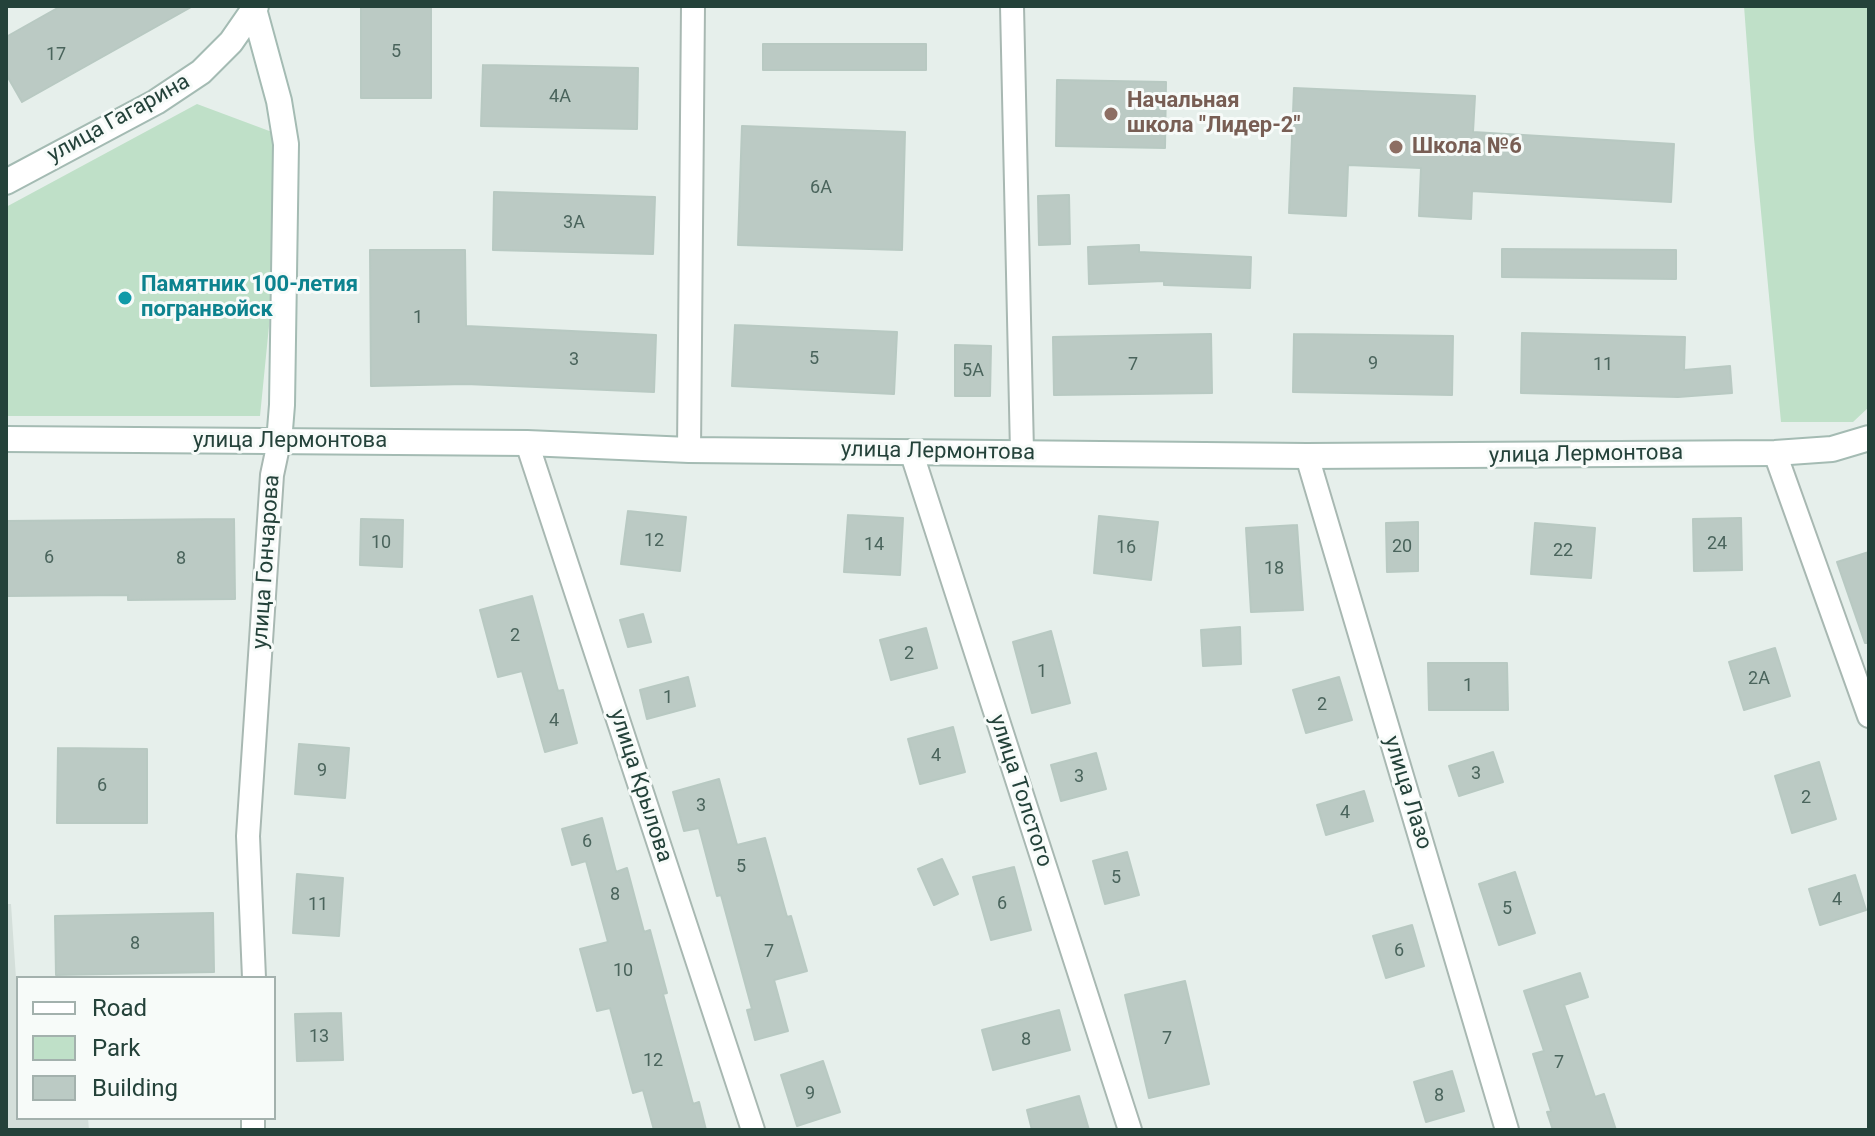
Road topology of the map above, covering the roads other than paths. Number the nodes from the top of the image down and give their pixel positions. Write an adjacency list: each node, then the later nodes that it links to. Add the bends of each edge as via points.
1 (693, 6): 9 (street)
2 (1012, 6): 11 (street)
3 (255, 8): 4 (main road, улица Гагарина, via 201,72 156,102); 7 (main road, улица Гончарова, via 286,144)
4 (6, 182)
5 (1869, 438): 12 (main road, улица Лермонтова, via 1832,449)
6 (6, 439): 7 (main road, улица Лермонтова)
7 (279, 442): 8 (main road, улица Лермонтова); 15 (street, улица Гончарова, via 272,475 248,836)
8 (527, 443): 9 (main road, улица Лермонтова); 16 (street, улица Крылова)
9 (689, 450): 10 (main road, улица Лермонтова)
10 (911, 451): 11 (main road, улица Лермонтова); 17 (street, улица Толстого)
11 (1022, 452): 13 (main road, улица Лермонтова)
12 (1775, 453): 13 (main road, улица Лермонтова); 14 (street)
13 (1307, 456): 18 (street, улица Лазо)
14 (1869, 716)
15 (254, 976)
16 (753, 1130)
17 (1130, 1130)
18 (1507, 1130)

